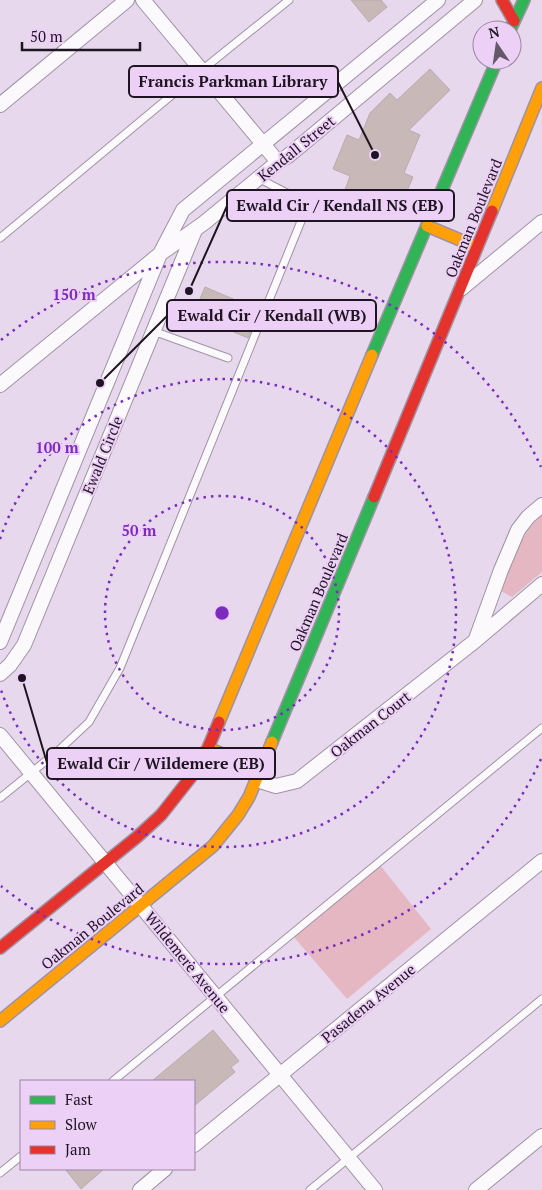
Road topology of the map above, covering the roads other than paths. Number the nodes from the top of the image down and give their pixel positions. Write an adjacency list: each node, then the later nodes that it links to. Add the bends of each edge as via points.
1 (127, 0): 13 (street)
2 (143, 0): 10 (street)
3 (289, 0): 10 (lane)
4 (438, 0): 14 (street, Kendall Street)
5 (475, 0): 15 (street, Kendall Street)
6 (502, 0): 8 (street)
7 (524, 0): 9 (street)
8 (510, 20)
9 (514, 20)
10 (202, 70): 14 (street); 20 (lane)
11 (493, 70): 18 (street)
12 (542, 88): 21 (street, Oakman Boulevard)
13 (0, 106)
14 (264, 144): 15 (street); 22 (street, Kendall Street, via 184,210)
15 (278, 162): 16 (street, Kendall Street)
16 (258, 178): 19 (street, Kendall Street); 35 (lane, via 308,204 120,668 89,722)
17 (542, 222): 23 (street)
18 (427, 226): 21 (street); 34 (street)
19 (195, 230): 22 (street, Kendall Street); 24 (street, Ewald Circle)
20 (0, 238)
21 (477, 247): 23 (street, Oakman Boulevard)
22 (160, 254): 26 (street, Kendall Street); 30 (street, Ewald Circle)
23 (460, 290): 36 (street, Oakman Boulevard)
24 (153, 332): 25 (lane); 31 (street, Ewald Circle, via 24,645 10,666)
25 (228, 358)
26 (0, 385)
27 (542, 505): 29 (street, via 518,530)
28 (542, 584): 29 (street, Oakman Court)
29 (476, 641): 36 (street, Oakman Court, via 297,781 276,786)
30 (0, 642)
31 (0, 674)
32 (542, 728): 42 (lane)
33 (0, 735): 35 (street, Wildemere Avenue)
34 (208, 748): 36 (street); 39 (street, via 192,777 161,815)
35 (31, 772): 37 (lane); 39 (street, Wildemere Avenue)
36 (258, 775): 40 (street, Oakman Boulevard, via 238,815 213,846)
37 (0, 798)
38 (542, 861): 45 (street, Pasadena Avenue)
39 (105, 862): 40 (street, Wildemere Avenue); 41 (street)
40 (141, 906): 42 (street, Wildemere Avenue); 44 (street, Oakman Boulevard)
41 (0, 948)
42 (215, 996): 45 (street, Wildemere Avenue); 46 (lane)
43 (542, 999): 50 (lane)
44 (0, 1021)
45 (280, 1074): 48 (street, Pasadena Avenue); 50 (street, Wildemere Avenue)
46 (114, 1080)
47 (542, 1136): 56 (street)
48 (195, 1144)
49 (20, 1157): 52 (lane)
50 (349, 1158): 54 (lane); 55 (street, Wildemere Avenue)
51 (164, 1170): 53 (street)
52 (0, 1173)
53 (140, 1190)
54 (310, 1190)
55 (375, 1190)
56 (476, 1190)

